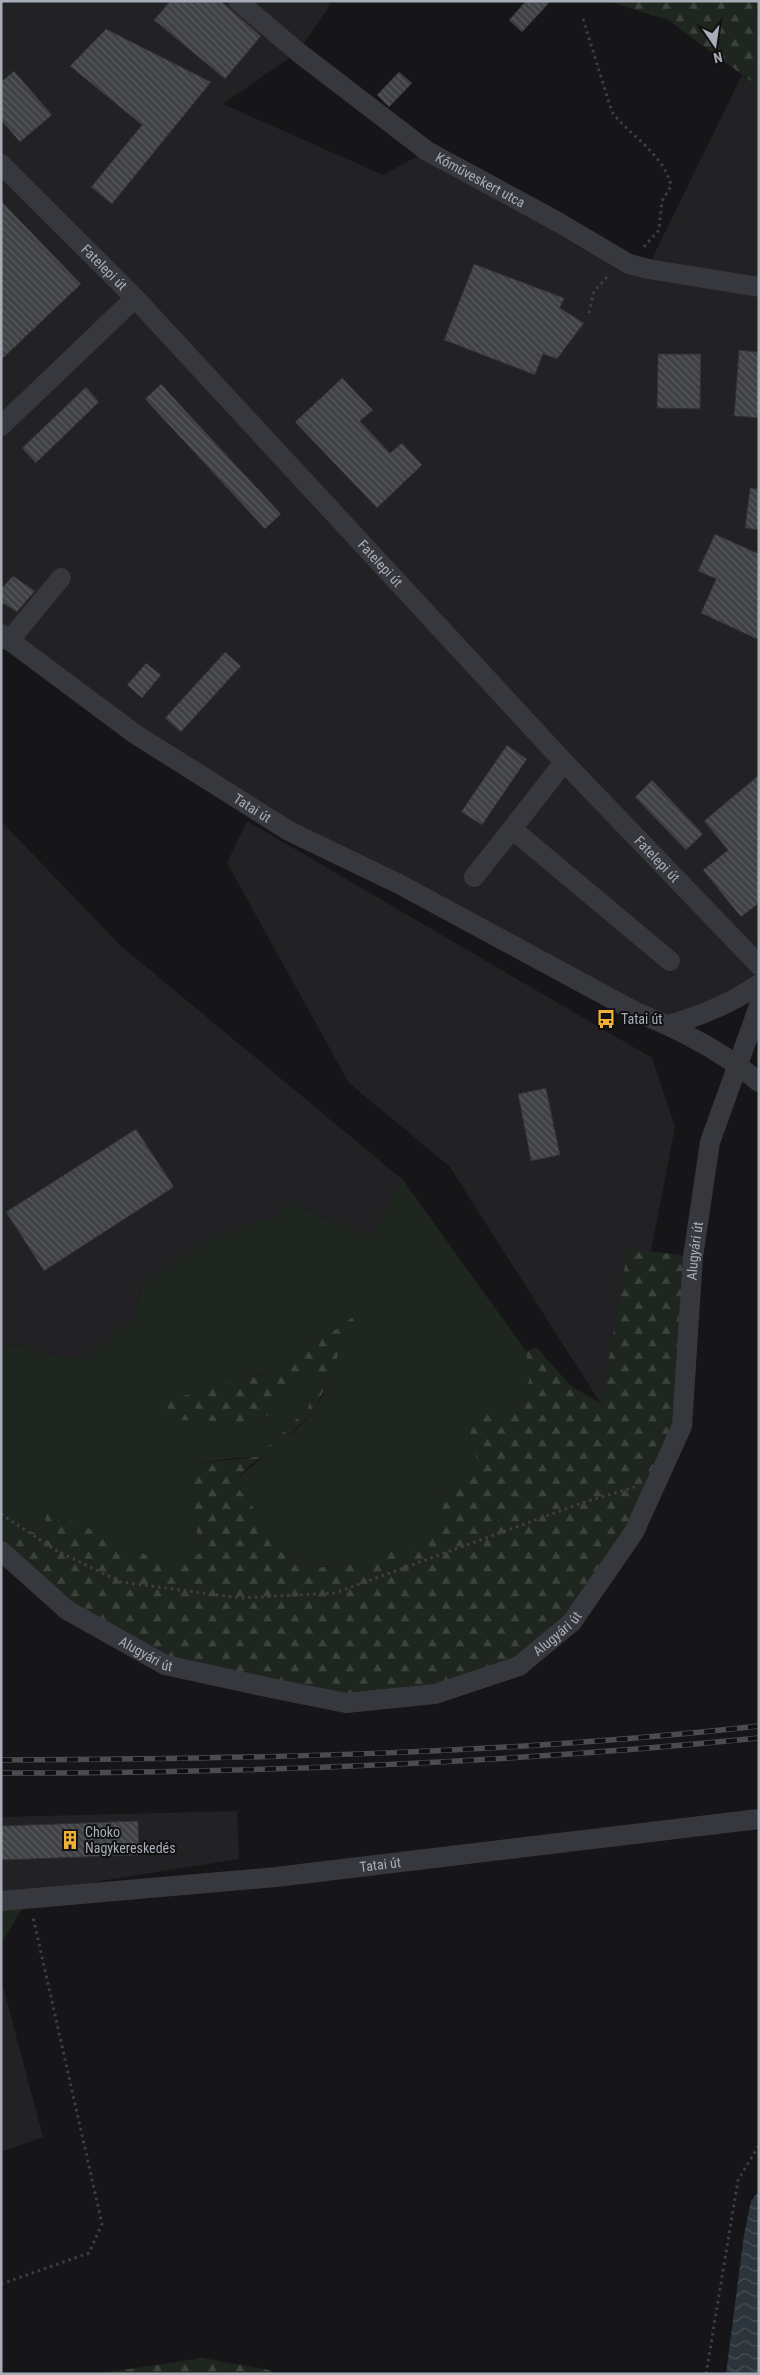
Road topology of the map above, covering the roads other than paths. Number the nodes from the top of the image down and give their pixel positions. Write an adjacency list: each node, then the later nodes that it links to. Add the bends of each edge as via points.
1 (238, 1): 3 (street, Kőműveskert utca, via 298,52 427,151 628,264)
2 (1, 164): 4 (street, Fatelepi út)
3 (759, 287)
4 (135, 298): 5 (street); 8 (street, Fatelepi út)
5 (1, 426)
6 (61, 578): 7 (street)
7 (5, 638): 15 (street, Tatai út, via 135,734 289,831 399,884 636,1012)
8 (564, 762): 9 (street); 12 (street, Fatelepi út)
9 (512, 829): 10 (street); 11 (street)
10 (474, 877)
11 (670, 961)
12 (759, 965)
13 (759, 984): 15 (street, via 708,1013)
14 (759, 1006): 16 (street, Alugyári út)
15 (669, 1025): 16 (street, Tatai út)
16 (737, 1064): 17 (street, Tatai út); 18 (street, Alugyári út, via 710,1142 698,1212 682,1426 634,1532 572,1622 519,1666 435,1694 346,1703 280,1690 165,1664 67,1610)
17 (759, 1082)
18 (1, 1551)
19 (759, 1819): 20 (street, Tatai út, via 276,1877)
20 (1, 1901)

